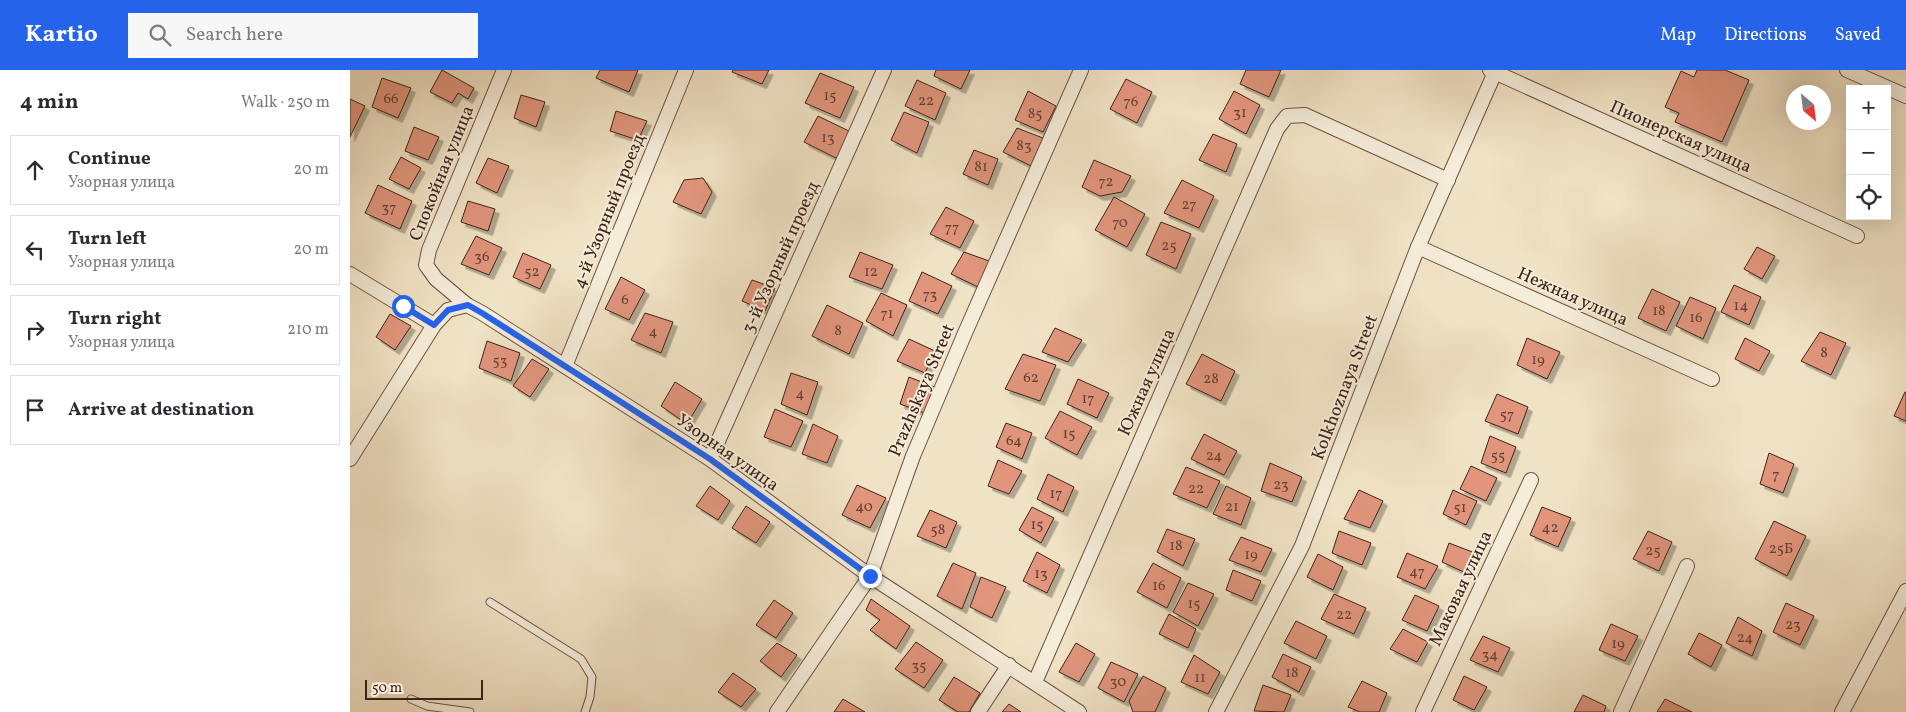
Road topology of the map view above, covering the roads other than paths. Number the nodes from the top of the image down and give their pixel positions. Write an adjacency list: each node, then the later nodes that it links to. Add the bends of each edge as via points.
1 (504, 70): 12 (street, Спокойная улица, via 429,250 426,265 436,279)
2 (686, 70): 14 (street, 4-й Узорный проезд)
3 (884, 70): 19 (street, 3-й Узорный проезд)
4 (1081, 70): 22 (street, Prazhskaya Street, via 913,456)
5 (1847, 70): 7 (street)
6 (1494, 71): 8 (street, Kolkhoznaya Street); 9 (street, Пионерская улица)
7 (1906, 96)
8 (1448, 180): 10 (street, Kolkhoznaya Street); 26 (street, Южная улица, via 1305,115 1287,116 1276,129)
9 (1857, 236)
10 (1418, 247): 15 (street, Нежная улица); 33 (street, Kolkhoznaya Street, via 1302,546)
11 (350, 274): 13 (street)
12 (468, 305): 13 (street, via 448,310); 14 (street, Узорная улица)
13 (434, 325): 17 (street)
14 (565, 366): 19 (street, Узорная улица)
15 (1712, 379)
16 (350, 433): 17 (street)
17 (362, 441): 18 (street)
18 (350, 459)
19 (710, 459): 22 (street, Узорная улица)
20 (1531, 480): 34 (street, Маковая улица)
21 (1687, 566): 35 (street)
22 (870, 576): 25 (street, Узорная улица); 30 (street, Prazhskaya Street)
23 (1906, 591): 36 (street)
24 (490, 602): 29 (lane, via 581,659 592,677)
25 (1009, 665): 26 (street, Узорная улица); 31 (street)
26 (1035, 682): 32 (street, Узорная улица)
27 (411, 699): 28 (lane, via 427,706)
28 (470, 712)
29 (585, 712)
30 (777, 712)
31 (978, 712)
32 (1079, 712)
33 (1216, 712)
34 (1424, 712)
35 (1621, 712)
36 (1842, 712)

